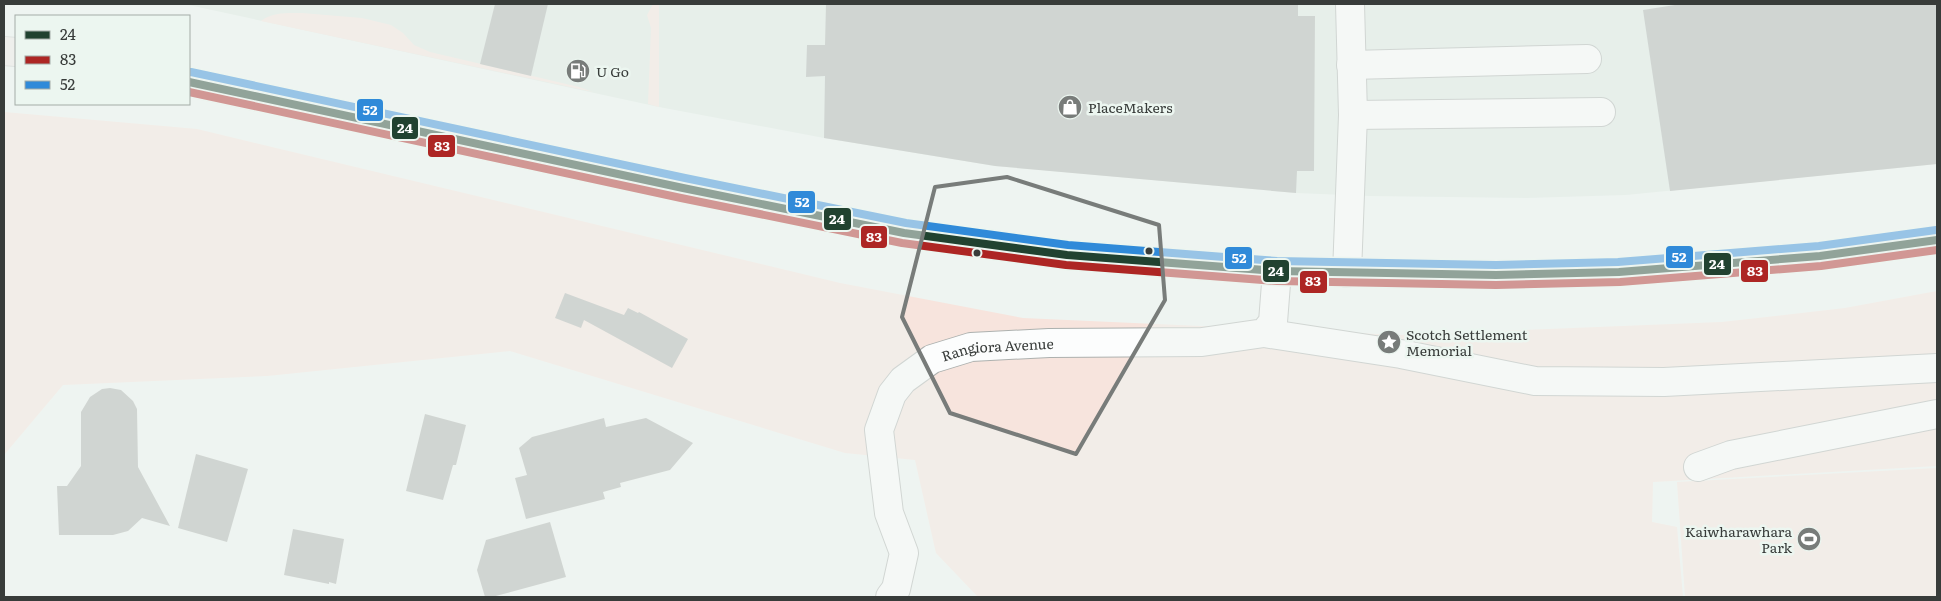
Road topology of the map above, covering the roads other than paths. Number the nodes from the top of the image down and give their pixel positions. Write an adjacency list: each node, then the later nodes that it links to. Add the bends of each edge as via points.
1 (1350, 4): 3 (street)
2 (1587, 59): 3 (street)
3 (1351, 65): 6 (street)
4 (190, 82): 8 (main road, via 904,233 1067,255)
5 (1601, 112): 6 (street)
6 (1353, 115): 9 (street)
7 (1937, 240): 9 (main road, via 1820,256 1619,272 1496,275)
8 (1278, 271): 9 (main road); 10 (street, via 1273,322)
9 (1347, 273)
10 (1264, 333): 11 (street, Rangiora Avenue, via 1401,354 1535,381 1664,382); 14 (street, Rangiora Avenue, via 1202,342 971,347 932,359 903,380 892,394 880,430 889,513 904,552 896,589)
11 (1937, 368)
12 (1937, 414): 13 (street, via 1731,455)
13 (1698, 467)
14 (890, 597)

